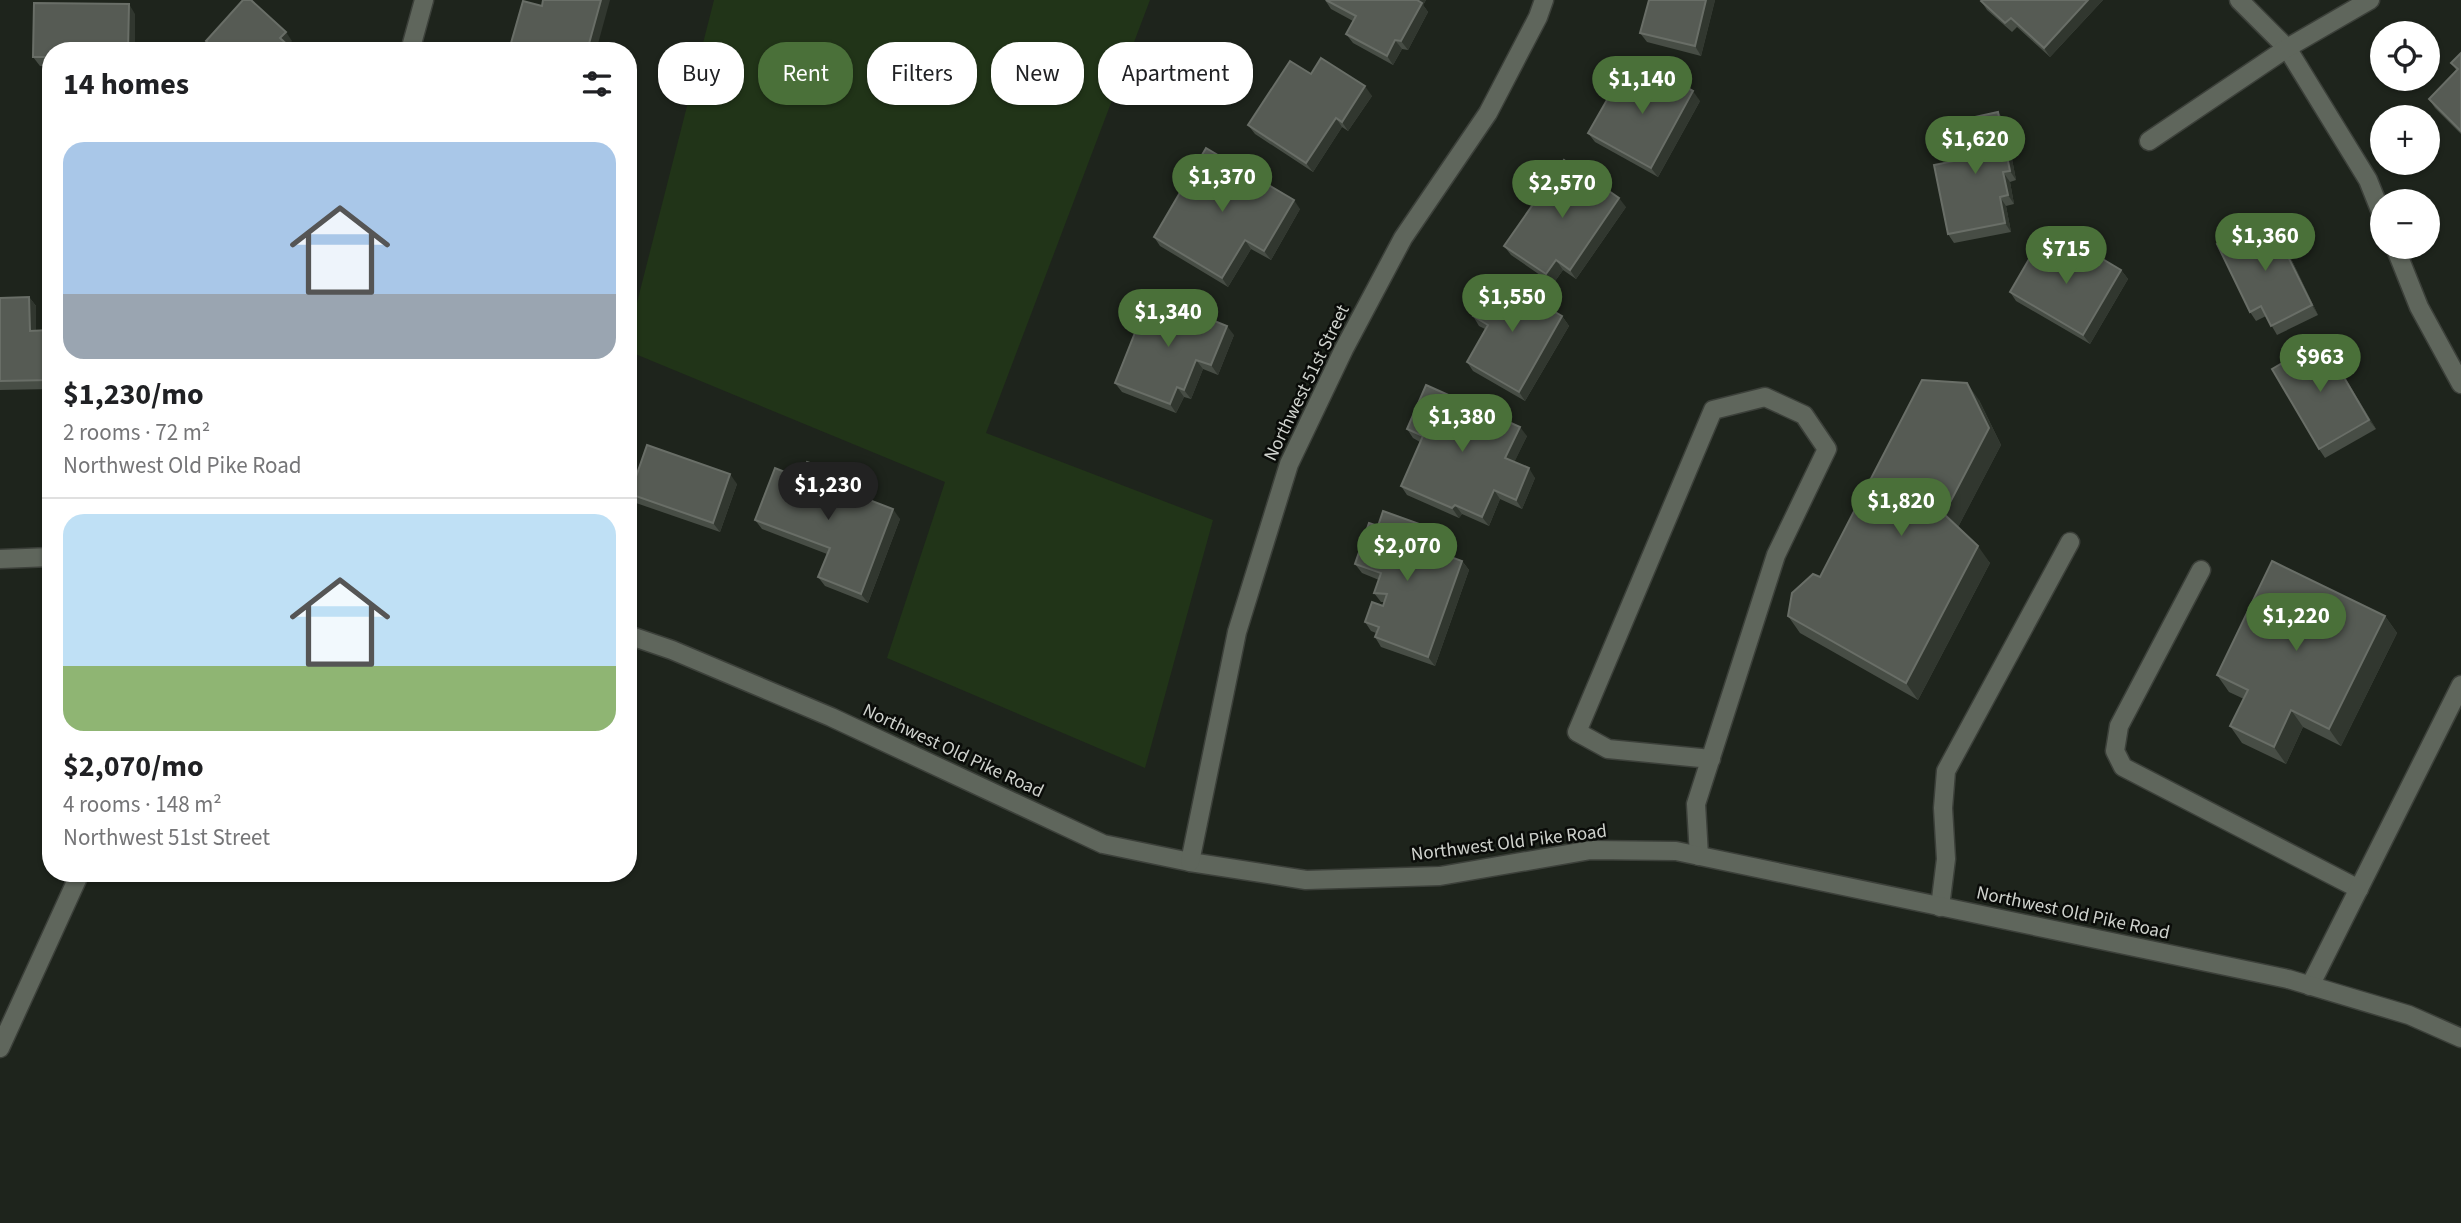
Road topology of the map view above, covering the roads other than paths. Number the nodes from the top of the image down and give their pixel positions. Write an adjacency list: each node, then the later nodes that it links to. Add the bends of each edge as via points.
1 (424, 0): 5 (street)
2 (1544, 0): 19 (street, Northwest 51st Street, via 1488,113 1403,238 1289,464 1237,632)
3 (2239, 0): 6 (street)
4 (2370, 0): 6 (street)
5 (412, 42)
6 (2287, 48): 7 (street); 8 (street)
7 (2149, 141)
8 (2372, 189)
9 (2400, 259): 10 (street, via 2419,307)
10 (2461, 384)
11 (2070, 542): 22 (street, via 1946,771 1942,808 1946,859)
12 (42, 557): 13 (street)
13 (0, 559)
14 (2201, 570): 21 (street, via 2119,726 2115,751 2123,767)
15 (637, 638): 19 (street, Northwest Old Pike Road, via 831,717 1103,844)
16 (2461, 685): 21 (street)
17 (1711, 759): 17 (street, via 1776,555 1828,449 1804,415 1765,397 1713,410 1577,732 1608,748); 18 (street, via 1696,804)
18 (1699, 856): 19 (street, Northwest Old Pike Road, via 1676,851 1591,850 1440,876 1306,880); 22 (street, Northwest Old Pike Road)
19 (1190, 862)
20 (76, 882): 25 (street)
21 (2359, 889): 23 (street)
22 (1940, 907): 23 (street, Northwest Old Pike Road)
23 (2310, 986): 24 (street, Northwest Old Pike Road, via 2410,1015)
24 (2461, 1038)
25 (0, 1048)

